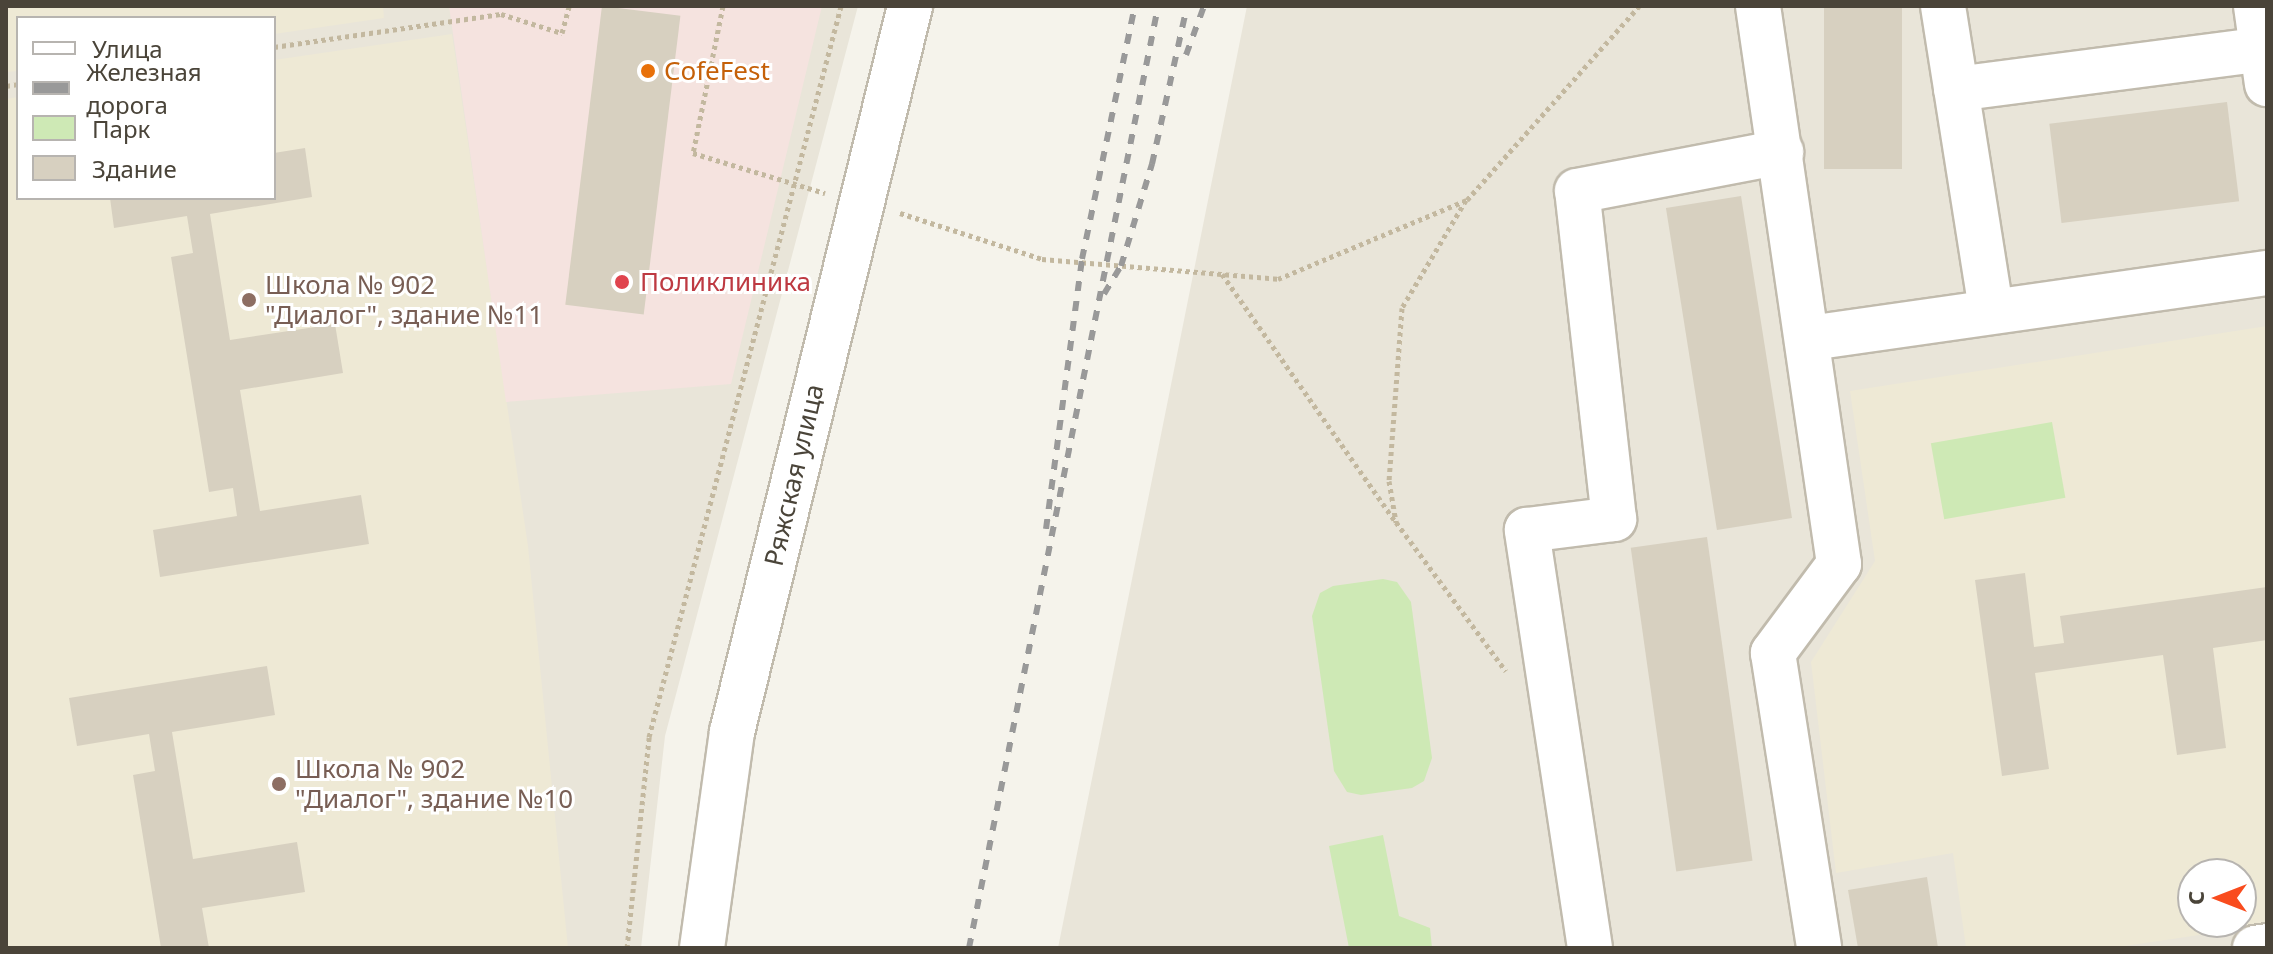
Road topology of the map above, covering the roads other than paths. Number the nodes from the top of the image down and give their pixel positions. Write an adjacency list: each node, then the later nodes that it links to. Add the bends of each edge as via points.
1 (910, 6): 12 (street, Ряжская улица, via 732,732)
2 (1758, 6): 7 (street)
3 (1943, 6): 6 (street)
4 (2256, 6): 5 (street)
5 (2265, 66): 6 (street)
6 (1956, 89): 9 (street)
7 (1781, 152): 10 (street); 13 (street, via 1577,191 1614,519 1527,530)
8 (2267, 273): 9 (street)
9 (1991, 310): 10 (street)
10 (1810, 338): 14 (street, via 1839,564 1773,653)
11 (2267, 946): 15 (street)
12 (702, 948)
13 (1590, 948)
14 (1819, 948)
15 (2255, 948)

